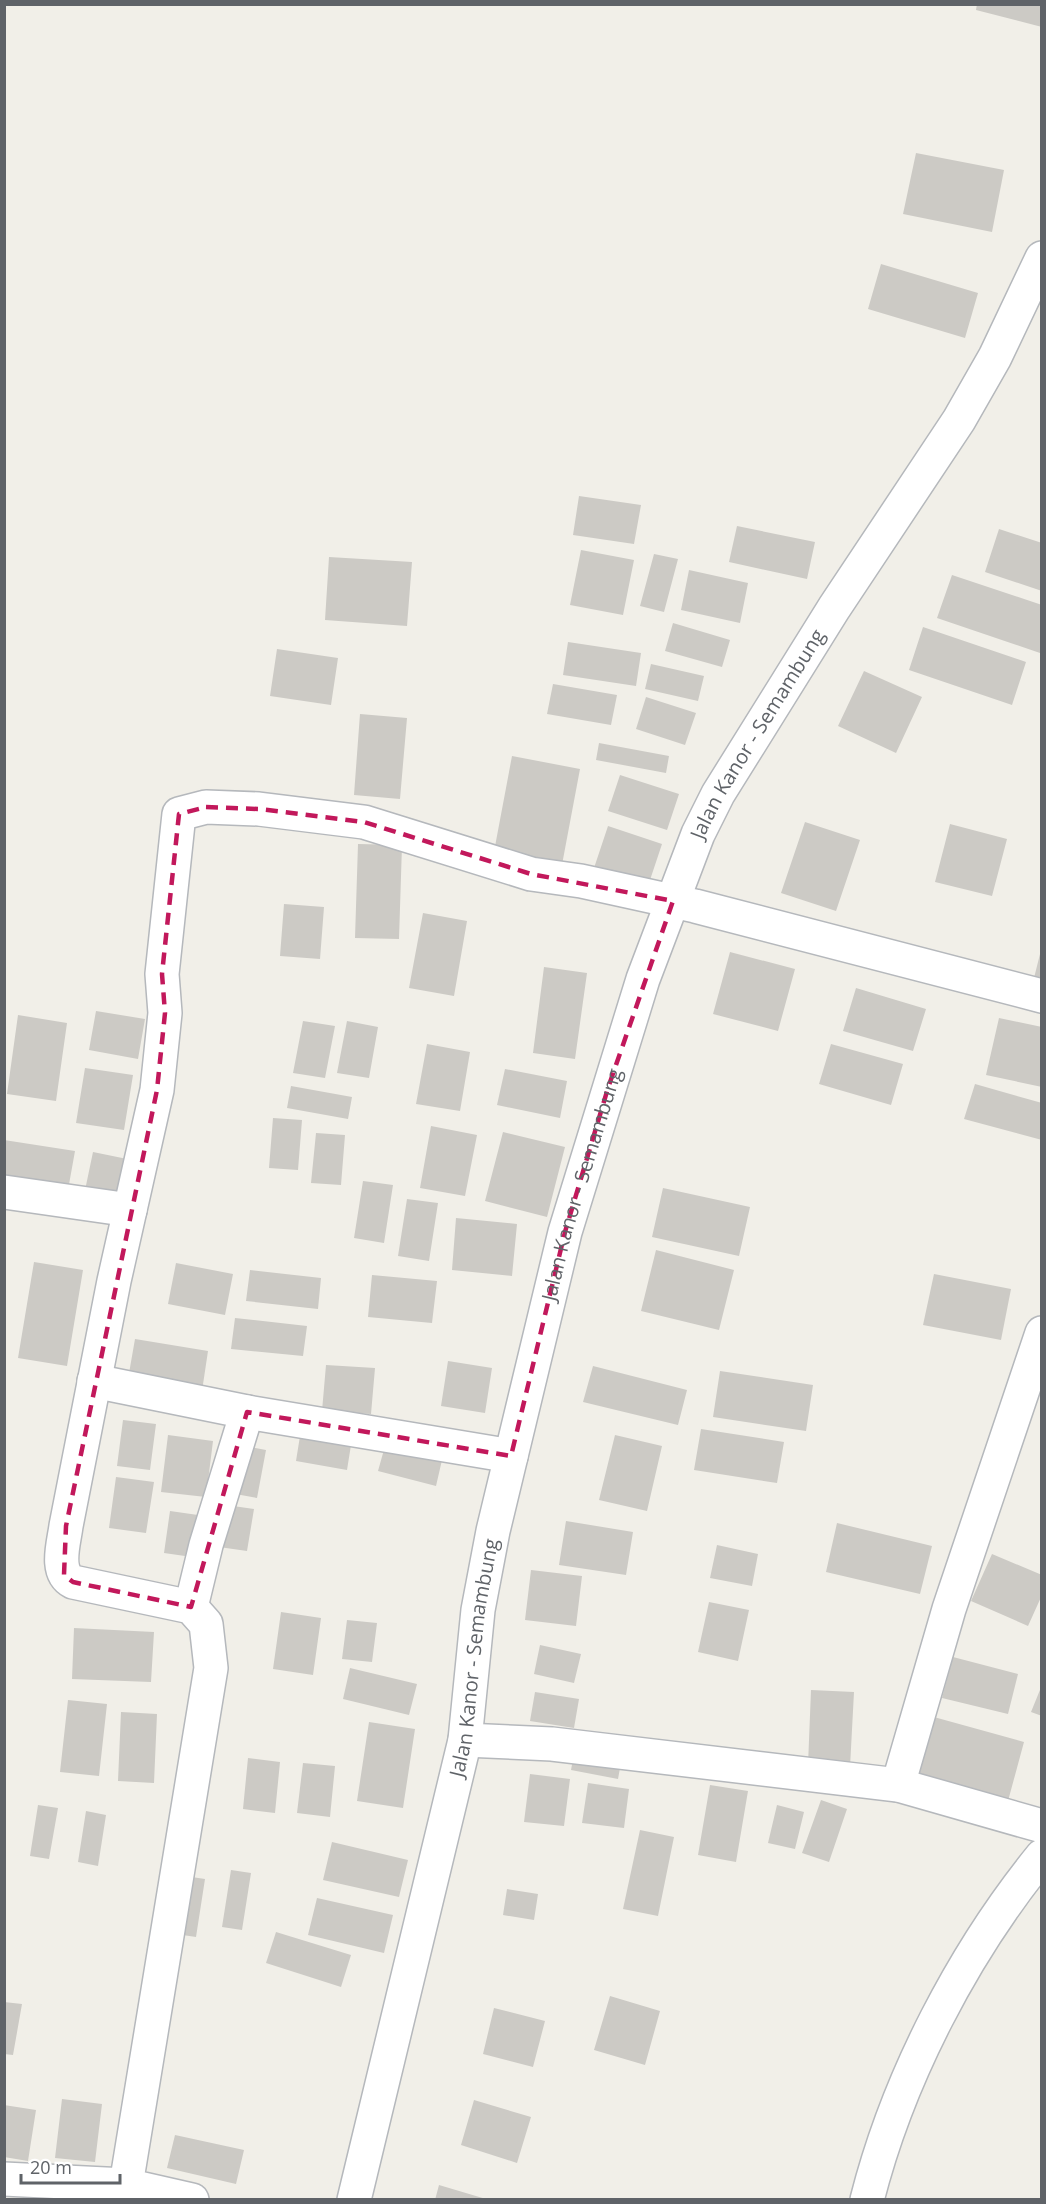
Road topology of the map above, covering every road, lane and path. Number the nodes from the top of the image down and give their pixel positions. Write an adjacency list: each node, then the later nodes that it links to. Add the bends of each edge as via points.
1 (1041, 258): 2 (street, Jalan Kanor - Semambung, via 995,357 959,420 827,618 718,794 698,834)
2 (684, 904): 3 (street); 5 (street, via 531,874 364,822 259,809 193,809 179,814 162,974 163,1047); 9 (street, Jalan Kanor - Semambung, via 643,979 565,1232)
3 (1041, 996)
4 (4, 1192): 5 (street)
5 (130, 1210): 7 (street)
6 (1041, 1334): 12 (street, via 949,1609)
7 (94, 1381): 8 (street); 10 (street, via 66,1526 63,1572 73,1582)
8 (247, 1412): 9 (street); 10 (street)
9 (512, 1456): 11 (street, Jalan Kanor - Semambung, via 478,1610)
10 (191, 1607): 16 (street, via 206,1624 211,1668)
11 (465, 1740): 12 (street, via 552,1744); 18 (street, Jalan Kanor - Semambung)
12 (898, 1785): 13 (street)
13 (1041, 1826)
14 (1041, 1856): 19 (street, via 976,1949 928,2037 895,2111)
15 (4, 2179): 16 (street)
16 (126, 2185): 17 (street)
17 (192, 2199)
18 (354, 2199)
19 (867, 2199)

